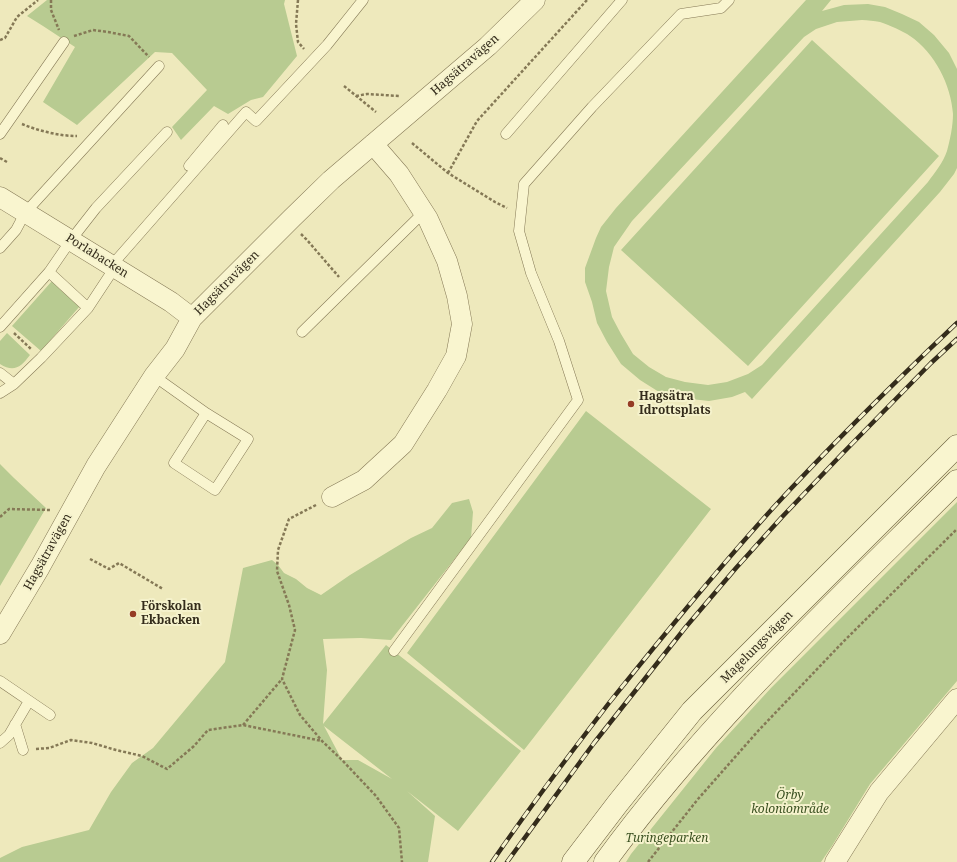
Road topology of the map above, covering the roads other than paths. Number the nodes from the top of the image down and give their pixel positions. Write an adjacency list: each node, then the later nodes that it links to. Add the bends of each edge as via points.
1 (363, 0): 17 (lane, via 327,45 256,121 246,112)
2 (535, 0): 11 (street, Hagsätravägen, via 488,46)
3 (622, 0): 10 (lane)
4 (729, 0): 32 (lane, via 721,8 681,14 524,184 519,231 531,273 559,341 578,400)
5 (64, 42): 9 (lane)
6 (159, 66): 14 (lane)
7 (223, 125): 17 (lane)
8 (167, 132): 15 (lane, via 96,208)
9 (0, 134)
10 (506, 134)
11 (372, 144): 13 (street, via 399,174); 20 (street, Hagsätravägen, via 331,180)
12 (0, 197): 14 (street, Porlabacken)
13 (424, 212): 22 (lane); 30 (street, via 447,261 457,296 462,324 456,356 403,444 364,480)
14 (25, 213): 15 (street, Porlabacken); 16 (lane, via 16,230)
15 (71, 240): 17 (street, Porlabacken); 18 (lane)
16 (0, 248)
17 (112, 265): 19 (lane); 20 (street, Porlabacken)
18 (49, 272): 19 (lane); 21 (lane)
19 (88, 308): 25 (lane)
20 (192, 318): 24 (street, Hagsätravägen, via 175,349)
21 (2, 325)
22 (302, 332)
23 (0, 372): 25 (lane)
24 (154, 376): 27 (lane); 31 (street, Hagsätravägen, via 96,466)
25 (14, 384): 26 (lane)
26 (0, 393)
27 (206, 413): 27 (lane, via 174,463 215,490 248,439)
28 (957, 446): 40 (main road, Magelungsvägen, via 692,711)
29 (957, 481): 41 (main road, Magelungsvägen, via 795,643 701,743 628,830)
30 (332, 497)
31 (0, 634)
32 (394, 651)
33 (0, 681): 35 (lane)
34 (957, 699): 42 (street, via 879,792)
35 (29, 700): 36 (lane); 37 (lane)
36 (50, 715)
37 (15, 724): 38 (lane, via 9,735); 39 (lane)
38 (0, 743)
39 (22, 750)
40 (573, 862)
41 (605, 862)
42 (835, 862)

